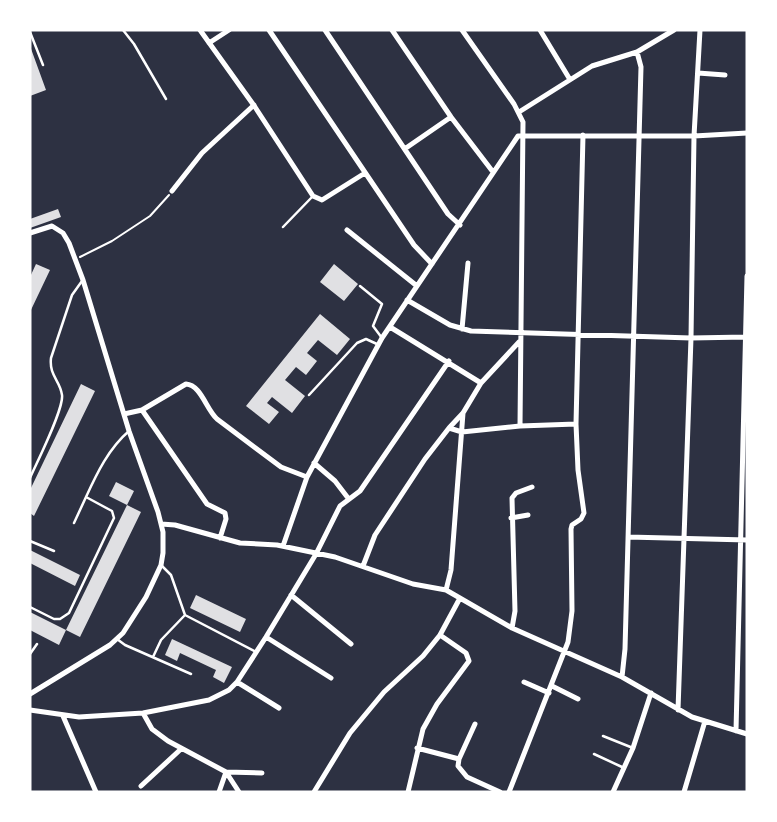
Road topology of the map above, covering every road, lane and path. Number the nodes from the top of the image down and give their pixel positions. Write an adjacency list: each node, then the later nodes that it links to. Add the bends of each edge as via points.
1 (123, 30): 18 (lane)
2 (200, 30): 12 (street)
3 (229, 30): 12 (street)
4 (268, 30): 29 (street)
5 (325, 30): 27 (street)
6 (392, 30): 21 (street)
7 (463, 30): 20 (street)
8 (540, 30): 17 (street)
9 (674, 30): 13 (street)
10 (700, 30): 15 (street)
11 (30, 32): 14 (lane)
12 (209, 43): 19 (street)
13 (637, 52): 17 (street); 25 (street, via 641,67)
14 (43, 65)
15 (698, 73): 16 (street); 26 (street)
16 (725, 75)
17 (569, 78): 20 (street)
18 (166, 99)
19 (254, 104): 30 (street, via 202,153); 31 (street)
20 (519, 112): 23 (street)
21 (451, 117): 27 (street); 28 (street)
22 (747, 133): 26 (street)
23 (523, 135): 24 (street); 28 (street); 46 (street)
24 (583, 135): 25 (street); 47 (street)
25 (638, 135): 26 (street); 48 (street)
26 (695, 136): 51 (street)
27 (405, 148): 32 (street)
28 (493, 172): 32 (street)
29 (365, 173): 31 (street, via 322,200); 38 (street)
30 (172, 191): 36 (path, via 150,216)
31 (313, 196): 33 (lane)
32 (460, 225): 38 (street)
33 (283, 227)
34 (347, 230): 42 (street)
35 (30, 233): 36 (street, via 45,227 58,229)
36 (76, 259): 40 (street)
37 (468, 263): 45 (street)
38 (432, 264): 42 (street)
39 (747, 276): 49 (street)
40 (83, 280): 59 (street); 67 (lane, via 72,295 51,358 62,404)
41 (360, 286): 50 (lane, via 382,304 373,326)
42 (417, 286): 43 (street)
43 (407, 300): 44 (street); 45 (street)
44 (390, 327): 50 (street); 54 (street)
45 (462, 329): 46 (street)
46 (520, 332): 47 (street); 52 (street)
47 (578, 334): 48 (street); 60 (street)
48 (633, 336): 51 (street); 75 (street)
49 (747, 337): 51 (street); 78 (street)
50 (382, 338): 53 (street)
51 (691, 338): 77 (street)
52 (519, 342): 55 (street); 61 (street)
53 (379, 345): 56 (lane, via 366,340 357,343); 65 (street)
54 (449, 362): 55 (street); 70 (street, via 360,491)
55 (481, 383): 58 (street)
56 (309, 395)
57 (142, 410): 59 (street); 66 (street, via 192,384 217,419 281,467); 76 (street, via 207,504 225,513)
58 (463, 413): 62 (street); 64 (street)
59 (124, 414): 63 (street)
60 (576, 424): 61 (street); 98 (street, via 584,513 571,529 572,611)
61 (520, 426): 64 (street)
62 (449, 428): 64 (street); 85 (street, via 376,535)
63 (129, 431): 69 (lane, via 107,456); 74 (street)
64 (462, 432): 86 (street)
65 (314, 463): 66 (street); 70 (street)
66 (307, 477): 81 (street)
67 (30, 478)
68 (532, 487): 72 (street, via 512,498)
69 (86, 497): 73 (lane); 89 (lane, via 112,511 114,518 69,613 54,619)
70 (348, 498): 83 (street)
71 (528, 515): 72 (street)
72 (511, 518): 91 (street)
73 (75, 523)
74 (161, 524): 76 (street); 84 (street)
75 (628, 537): 77 (street); 102 (street)
76 (220, 538): 81 (street)
77 (683, 538): 78 (street); 113 (street)
78 (739, 540): 79 (street); 118 (street)
79 (747, 540)
80 (30, 541): 82 (lane)
81 (283, 546): 83 (street)
82 (54, 551)
83 (316, 554): 85 (street); 87 (street)
84 (161, 565): 90 (lane, via 171,575); 94 (street, via 136,614)
85 (363, 566): 86 (street)
86 (446, 590): 88 (street)
87 (291, 595): 93 (street); 96 (street)
88 (460, 598): 91 (street); 92 (street)
89 (30, 607)
90 (185, 615): 97 (lane); 100 (lane)
91 (512, 628): 98 (street)
92 (440, 635): 121 (street, via 466,653 469,661 437,704); 133 (street, via 350,733)
93 (266, 637): 97 (street); 103 (street)
94 (117, 639): 100 (lane); 107 (street)
95 (37, 643): 99 (lane)
96 (351, 644)
97 (256, 652): 104 (street)
98 (566, 652): 102 (street); 106 (street)
99 (30, 654)
100 (153, 657): 101 (lane)
101 (191, 674)
102 (622, 677): 108 (street)
103 (331, 678)
104 (237, 682): 111 (street); 114 (street, via 209,699)
105 (524, 682): 109 (street)
106 (552, 686): 109 (street); 110 (street)
107 (31, 692)
108 (651, 693): 113 (street); 122 (street)
109 (549, 694): 136 (street)
110 (578, 699)
111 (279, 708)
112 (30, 710): 115 (street)
113 (678, 710): 116 (street)
114 (143, 713): 115 (street); 123 (street, via 152,729)
115 (63, 716): 130 (street)
116 (705, 722): 118 (street); 138 (street)
117 (475, 724): 125 (street)
118 (736, 730): 119 (street)
119 (747, 734)
120 (603, 736): 122 (lane)
121 (417, 748): 125 (street); 134 (street)
122 (634, 748): 126 (street)
123 (181, 749): 127 (street); 129 (street)
124 (594, 754): 126 (lane)
125 (459, 759): 135 (street, via 460,771 467,777)
126 (625, 768): 137 (street)
127 (226, 772): 128 (street); 131 (street); 132 (street)
128 (262, 773)
129 (141, 786)
130 (96, 792)
131 (219, 792)
132 (239, 792)
133 (314, 792)
134 (408, 792)
135 (500, 792)
136 (509, 792)
137 (613, 792)
138 (684, 792)

